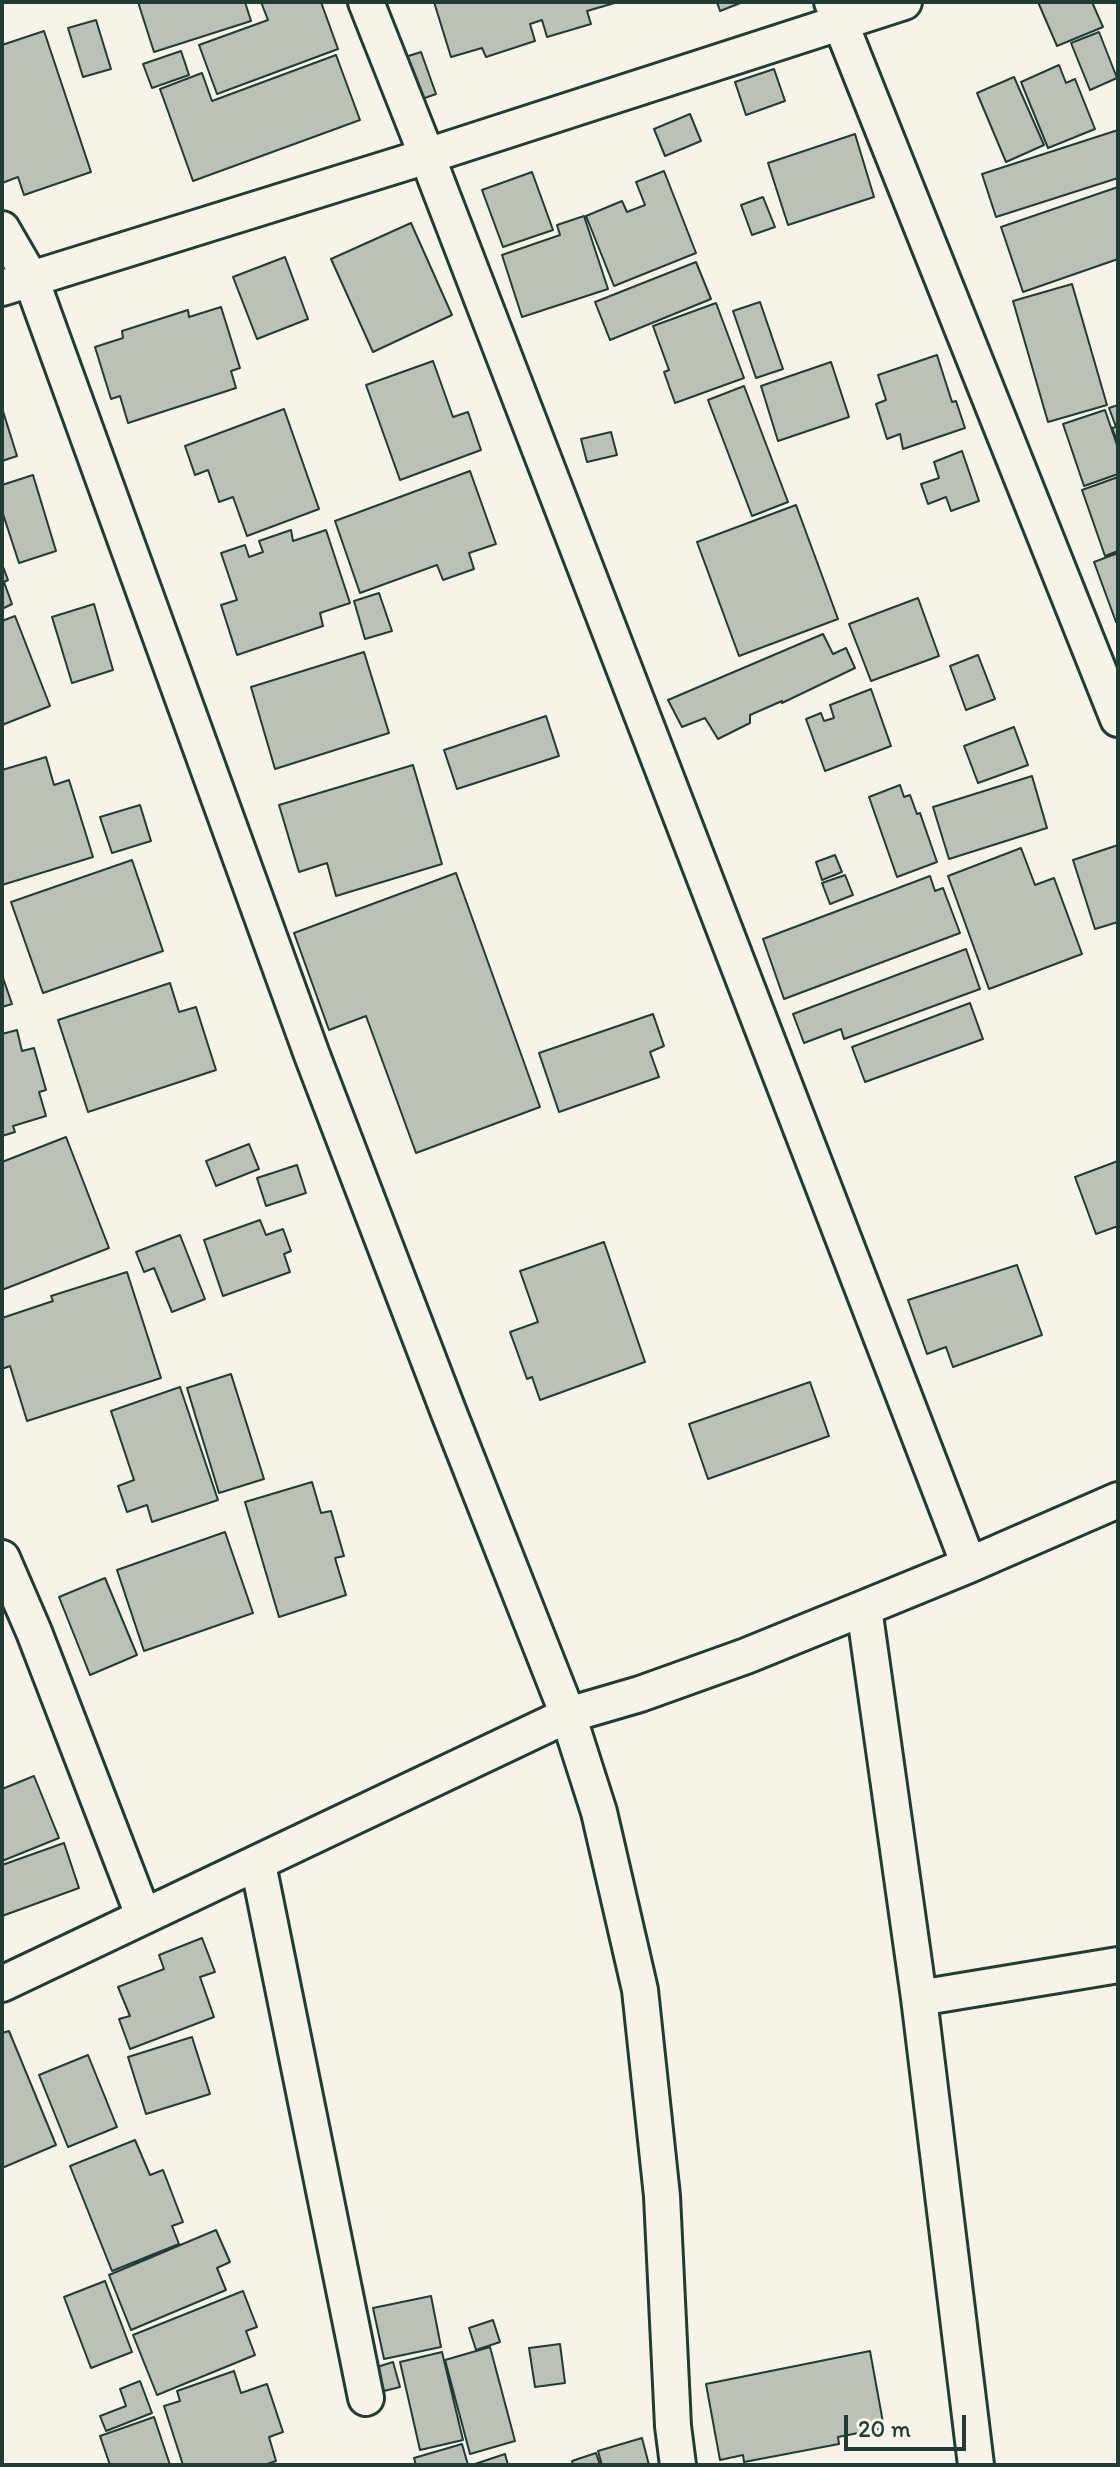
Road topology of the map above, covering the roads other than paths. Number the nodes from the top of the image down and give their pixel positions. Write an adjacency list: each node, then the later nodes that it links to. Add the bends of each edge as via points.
1 (366, 2): 4 (street)
2 (904, 2): 3 (street)
3 (835, 13): 4 (street); 7 (street)
4 (427, 156): 6 (street); 10 (street)
5 (2, 229): 6 (street)
6 (17, 283): 12 (street)
7 (1118, 719)
8 (1118, 1500): 10 (street)
9 (2, 1558): 14 (street)
10 (969, 1565): 11 (street)
11 (864, 1608): 12 (street, via 733,1661); 17 (street)
12 (568, 1715): 13 (street); 19 (street, via 599,1812 640,1990 662,2196)
13 (258, 1864): 14 (street); 18 (street)
14 (143, 1915): 16 (street)
15 (1118, 1965): 17 (street)
16 (2, 1984)
17 (919, 1998): 20 (street)
18 (366, 2398)
19 (678, 2465)
20 (976, 2465)

